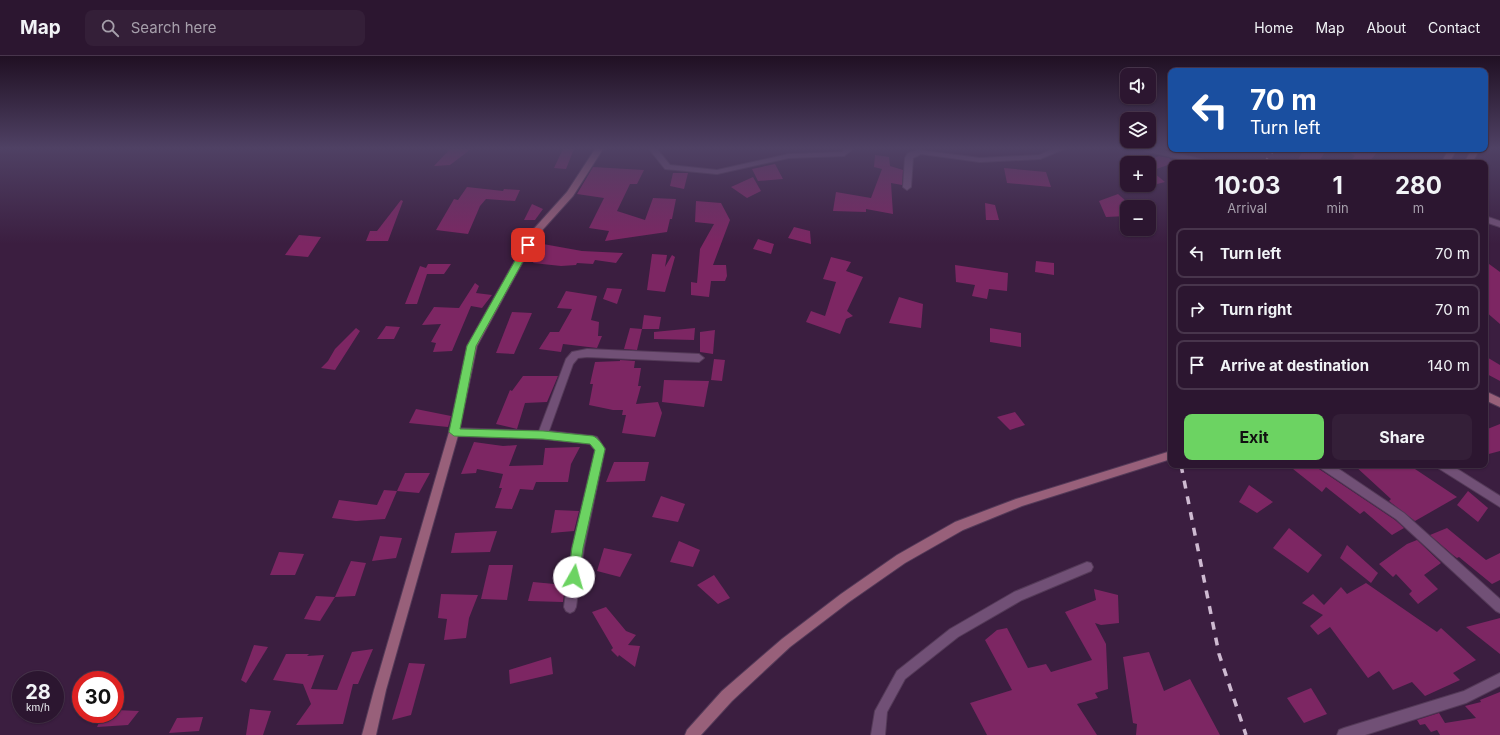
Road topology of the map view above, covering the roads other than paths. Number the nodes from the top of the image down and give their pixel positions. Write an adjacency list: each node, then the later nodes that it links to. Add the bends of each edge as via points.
1 (579, 181): 9 (street, via 534,234 472,346)
2 (907, 181): 3 (street)
3 (907, 187)
4 (1488, 220): 5 (street)
5 (1500, 224)
6 (699, 358): 10 (street, via 587,353 575,355 569,362)
7 (1488, 397): 8 (street)
8 (1500, 403)
9 (454, 432): 10 (street); 19 (street)
10 (543, 435): 16 (street, via 593,440 600,449 578,548)
11 (1168, 456): 20 (street, via 1020,502 959,526 902,559 786,643 727,696)
12 (1328, 468): 17 (street, via 1400,516)
13 (1447, 468): 14 (street)
14 (1500, 502)
15 (1087, 567): 21 (street, via 1018,596 954,634 901,675 880,710)
16 (570, 607)
17 (1500, 607)
18 (1500, 679): 22 (street, via 1466,697)
19 (368, 735)
20 (692, 735)
21 (878, 735)
22 (1344, 735)

